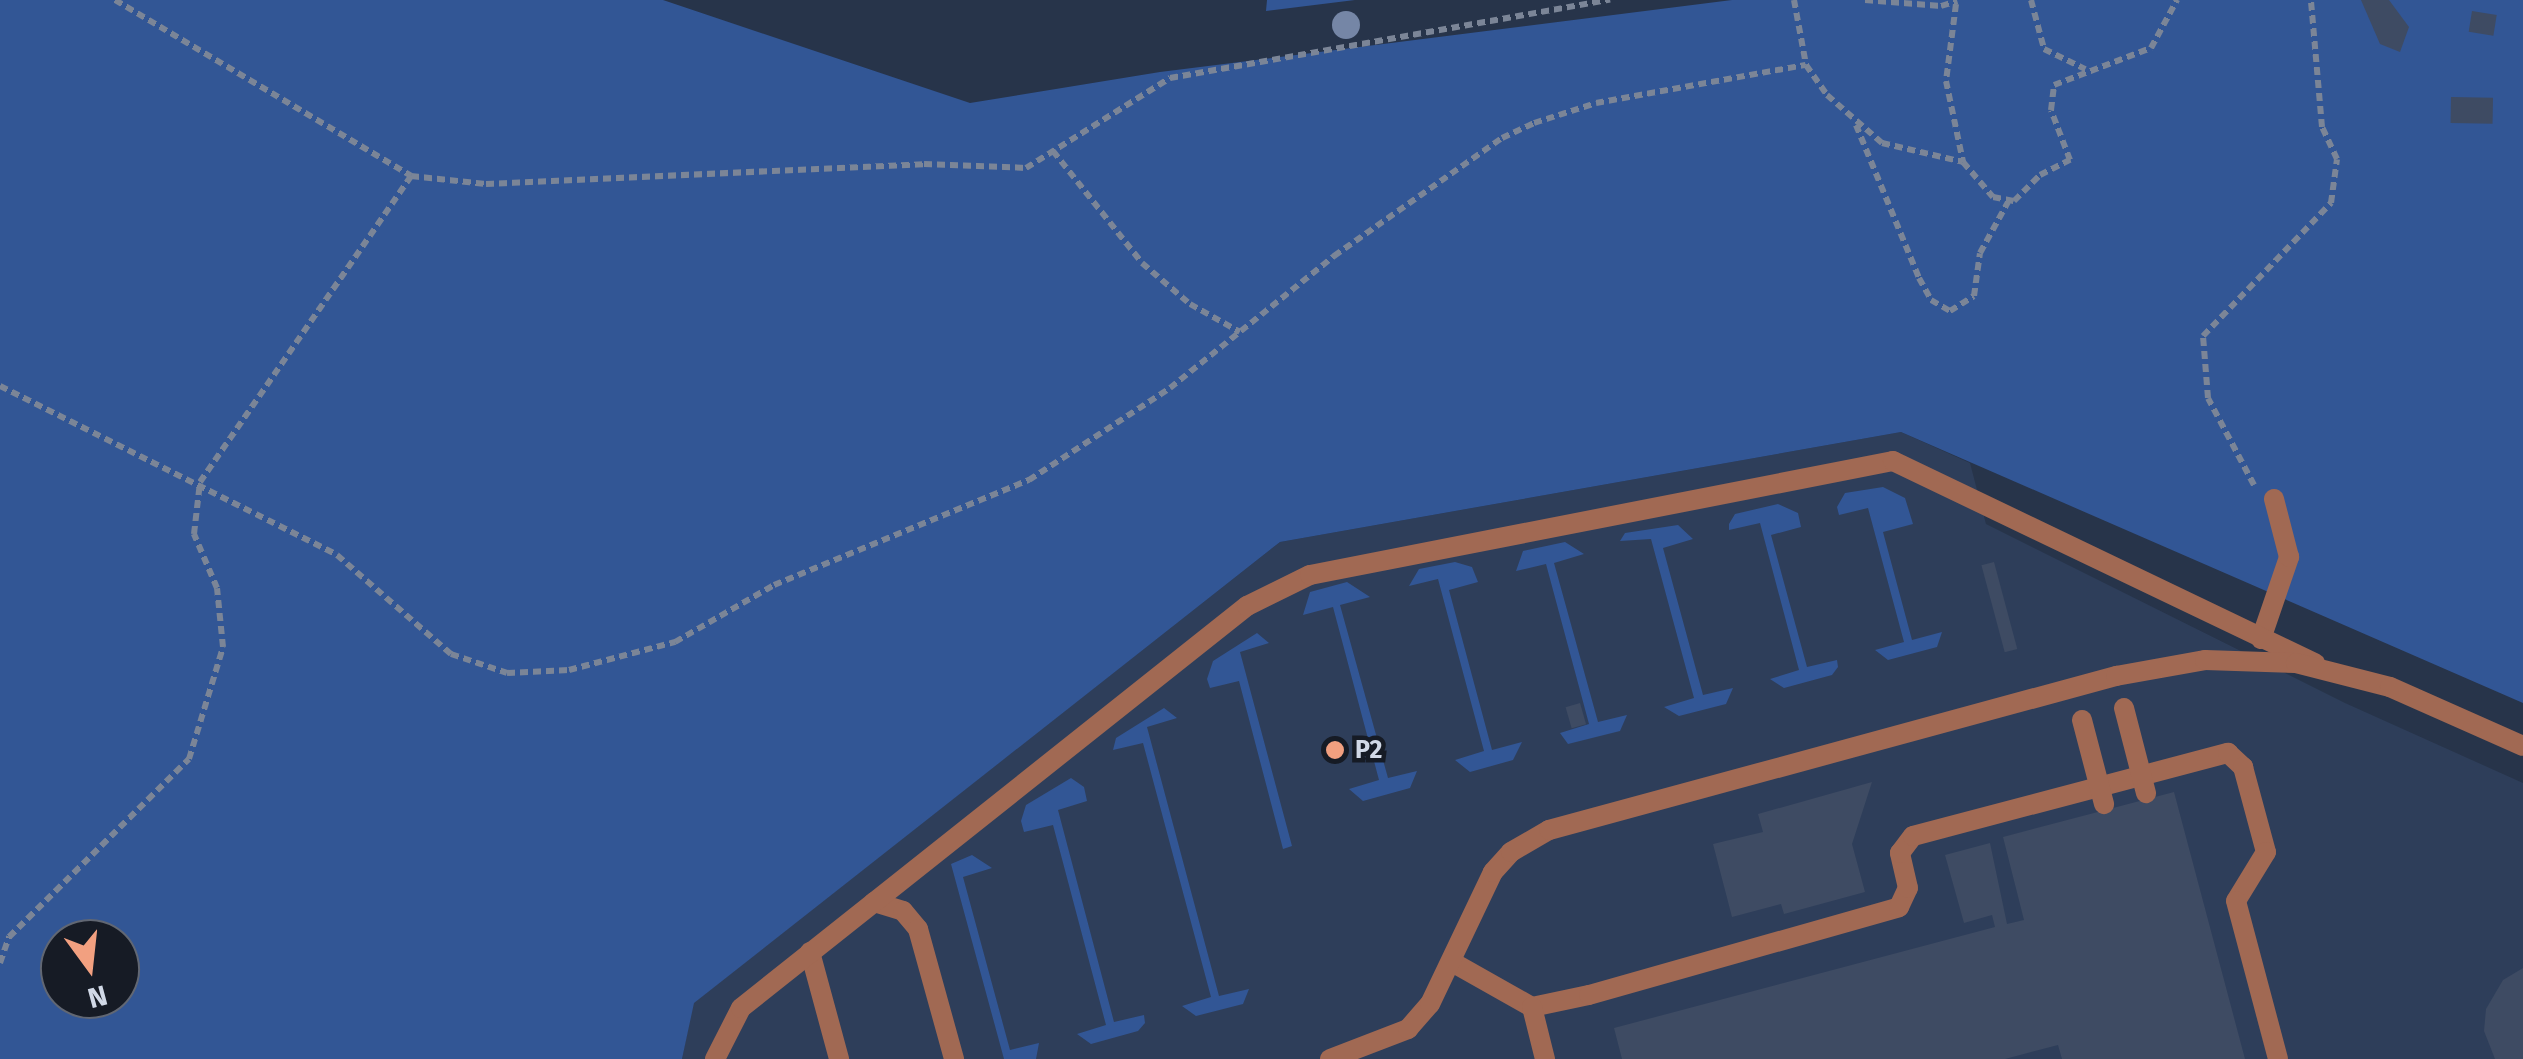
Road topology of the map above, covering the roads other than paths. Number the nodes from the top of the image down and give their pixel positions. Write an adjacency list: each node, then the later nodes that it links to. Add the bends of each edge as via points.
1 (2266, 495): 2 (street, via 2289,557)
2 (2262, 639): 3 (street); 9 (street, via 1894,462 1290,583 1247,606)
3 (2326, 668): 4 (street, via 2236,658); 6 (street, via 2390,687)
4 (2116, 676): 5 (street); 7 (street, bridge)
5 (2073, 687): 8 (street, bridge); 11 (street, via 1549,830 1511,852 1493,872)
6 (2523, 746)
7 (2146, 792)
8 (2104, 804)
9 (874, 902): 10 (street); 15 (street, via 903,912 918,929)
10 (810, 952): 13 (street, via 730,1019); 14 (street)
11 (1452, 962): 12 (street); 16 (street, via 1408,1029)
12 (1532, 1007): 17 (street); 18 (street, via 1892,910 1907,895 1900,853 1914,836 2221,752 2243,767 2266,852 2236,901)
13 (714, 1059)
14 (839, 1059)
15 (954, 1059)
16 (1330, 1059)
17 (1545, 1059)
18 (2278, 1059)

